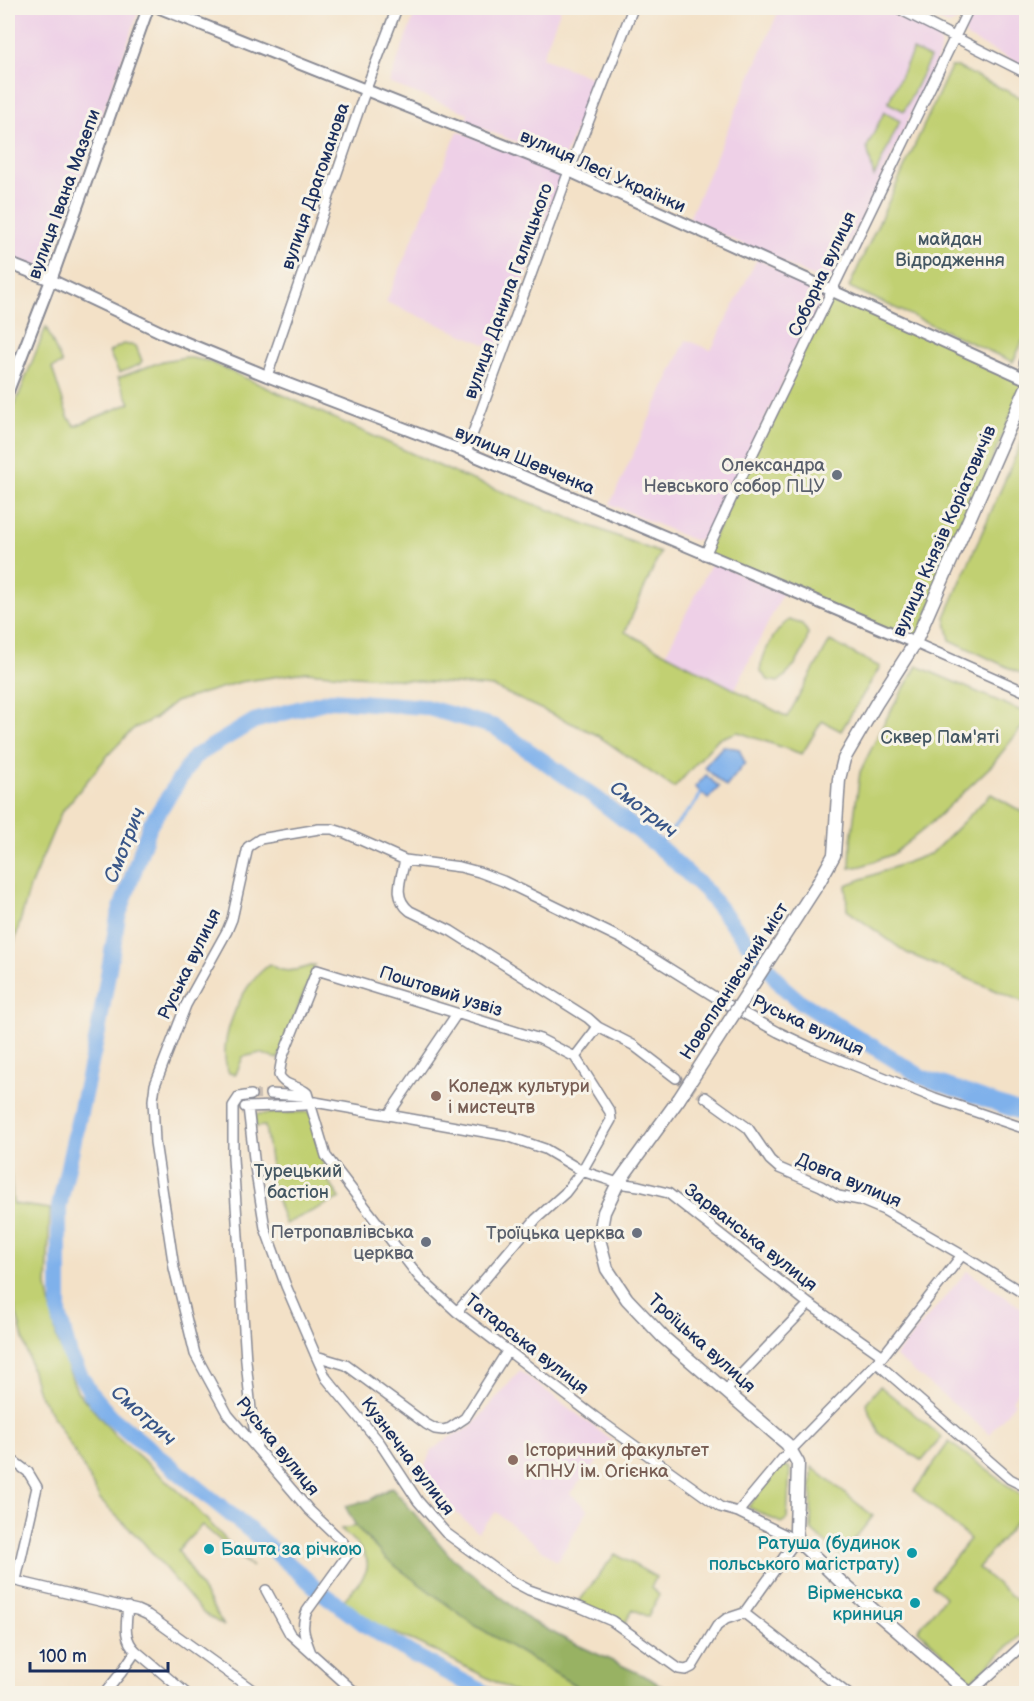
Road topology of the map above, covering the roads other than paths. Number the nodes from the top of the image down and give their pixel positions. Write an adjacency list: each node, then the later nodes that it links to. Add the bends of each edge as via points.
1 (148, 8): 12 (street, вулиця Івана Мазепи)
2 (160, 8): 9 (street, вулиця Лесі Українки)
3 (397, 8): 9 (street, вулиця Драгоманова)
4 (633, 8): 10 (street, вулиця Данила Галицького)
5 (897, 8): 7 (street)
6 (969, 8): 7 (street, Соборна вулиця)
7 (955, 37): 8 (street); 13 (street, Соборна вулиця)
8 (1026, 73)
9 (366, 89): 10 (street, вулиця Лесі Українки); 14 (street, вулиця Драгоманова)
10 (569, 171): 13 (street, вулиця Лесі Українки); 18 (street, вулиця Данила Галицького)
11 (8, 263): 12 (street, вулиця Шевченка)
12 (51, 280): 14 (street, вулиця Шевченка, via 165,334); 17 (street, вулиця Івана Мазепи)
13 (832, 292): 15 (street, вулиця Лесі Українки); 19 (street, Соборна вулиця)
14 (267, 376): 18 (street, вулиця Шевченка)
15 (1026, 380)
16 (1026, 389): 20 (main road, вулиця Князів Коріатовичів)
17 (8, 391)
18 (466, 452): 19 (street, вулиця Шевченка)
19 (705, 555): 20 (street, вулиця Шевченка)
20 (915, 643): 21 (street, вулиця Шевченка); 23 (main road, вулиця Князів Коріатовичів, via 844,759 838,779 834,855)
21 (1026, 692)
22 (405, 860): 25 (street, via 399,896 405,907 451,931); 35 (street, Руська вулиця, via 460,867 503,881 622,939 788,1037 935,1098); 46 (street, Руська вулиця, via 332,829 260,839 248,847 229,925 186,1005 155,1085 154,1142 166,1228 195,1354 228,1415)
23 (819, 882): 37 (main road, Новопланівський міст, bridge, via 679,1099)
24 (456, 1014): 26 (street, Поштовий узвіз, via 540,1040); 31 (street, Поштовий узвіз, via 317,970 279,1075 284,1083 304,1090); 34 (street)
25 (598, 1027): 26 (street); 27 (street, via 633,1045)
26 (575, 1057): 36 (street, via 610,1112 611,1120)
27 (676, 1078)
28 (270, 1094): 31 (street, Зарванська вулиця, via 304,1096)
29 (251, 1095): 32 (street, via 239,1097)
30 (705, 1097): 38 (street, Довга вулиця, via 748,1128 770,1161 787,1173 838,1196 874,1205)
31 (309, 1101): 33 (street, via 304,1105); 34 (street, Зарванська вулиця); 41 (street, Татарська вулиця, via 326,1156 420,1278)
32 (233, 1106): 33 (street); 46 (street, via 246,1361)
33 (249, 1107): 43 (street, Кузнечна вулиця, via 265,1228)
34 (389, 1114): 36 (street, Зарванська вулиця, via 507,1136 545,1149)
35 (1026, 1130)
36 (582, 1171): 37 (street, Зарванська вулиця); 41 (street)
37 (618, 1184): 40 (street, Зарванська вулиця, via 668,1193); 45 (main road, Троїцька вулиця, via 604,1212 599,1239 607,1269 627,1299 663,1337)
38 (962, 1255): 39 (street, Довга вулиця); 44 (street)
39 (1026, 1296)
40 (809, 1304): 44 (street, Зарванська вулиця); 45 (street)
41 (457, 1312): 42 (street, Татарська вулиця)
42 (508, 1350): 43 (street, via 465,1418 443,1430 426,1424 346,1365); 50 (street, Татарська вулиця, via 720,1507)
43 (316, 1356): 55 (street, Кузнечна вулиця, via 326,1378 380,1443 430,1515 454,1540 512,1581 612,1622 686,1670 692,1667 717,1626)
44 (880, 1360): 47 (street); 49 (street, Зарванська вулиця, via 1010,1479)
45 (726, 1390): 47 (main road, Троїцька вулиця, via 781,1437)
46 (258, 1448): 58 (street, Руська вулиця, via 309,1510 343,1542 348,1554 303,1620)
47 (791, 1451): 50 (street); 51 (main road, via 798,1463)
48 (8, 1457): 52 (street, via 28,1472 37,1487)
49 (1026, 1487)
50 (738, 1512): 51 (street, Татарська вулиця)
51 (798, 1541): 55 (street, Кузнечна вулиця); 59 (main road)
52 (12, 1579): 54 (street)
53 (266, 1590): 58 (street, via 290,1634)
54 (128, 1607): 57 (street, via 127,1637); 62 (street, via 163,1624)
55 (744, 1613): 64 (street)
56 (1026, 1642): 59 (street)
57 (136, 1651): 60 (street); 61 (street)
58 (311, 1653): 63 (street)
59 (970, 1693)
60 (104, 1694)
61 (187, 1694)
62 (258, 1694)
63 (357, 1694)
64 (848, 1694)

